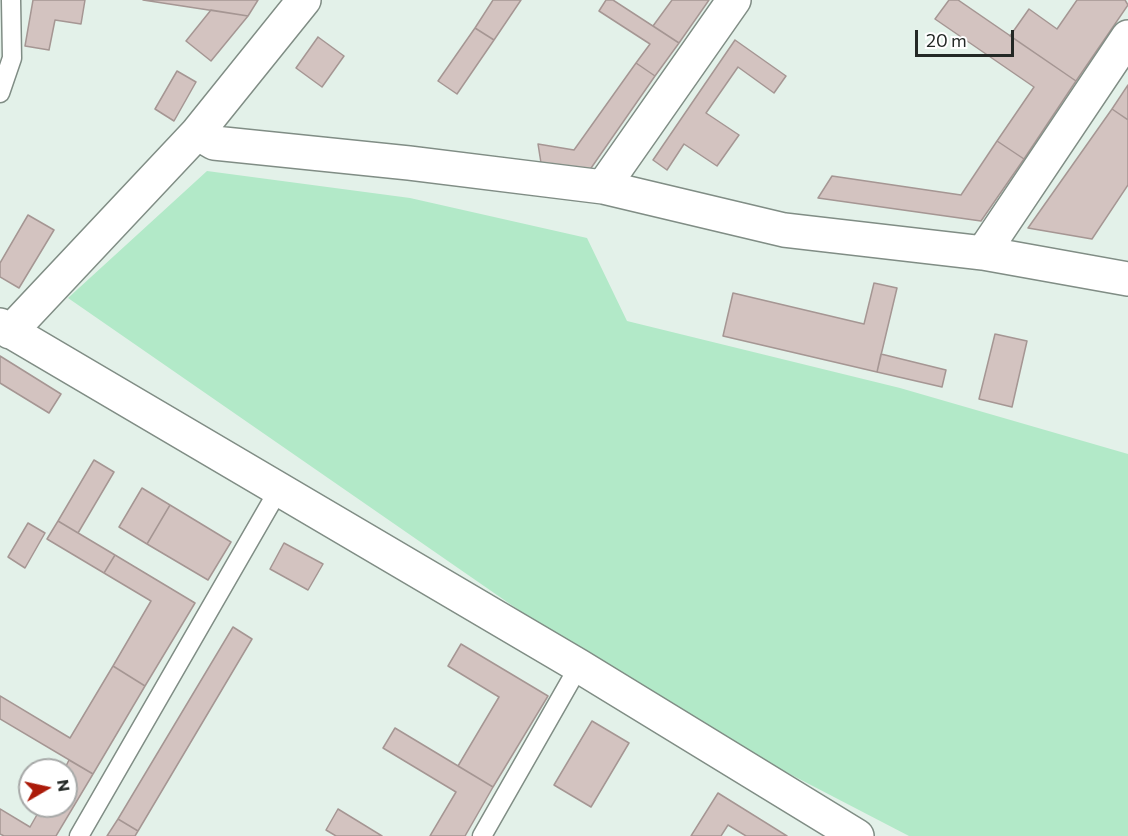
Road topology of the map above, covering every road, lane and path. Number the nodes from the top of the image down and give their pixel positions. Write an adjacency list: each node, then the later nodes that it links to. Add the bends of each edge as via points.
1 (11, 0): 5 (lane, via 12,58)
2 (304, 0): 6 (street)
3 (734, 0): 7 (street)
4 (1128, 37): 8 (street)
5 (0, 93)
6 (197, 133): 7 (street, via 214,143); 10 (street)
7 (603, 187): 8 (street, via 784,230)
8 (982, 253): 9 (street)
9 (1128, 279)
10 (5, 328): 11 (street)
11 (279, 489): 12 (street); 13 (lane)
12 (579, 666): 14 (lane); 15 (street)
13 (78, 836)
14 (482, 836)
15 (856, 836)

